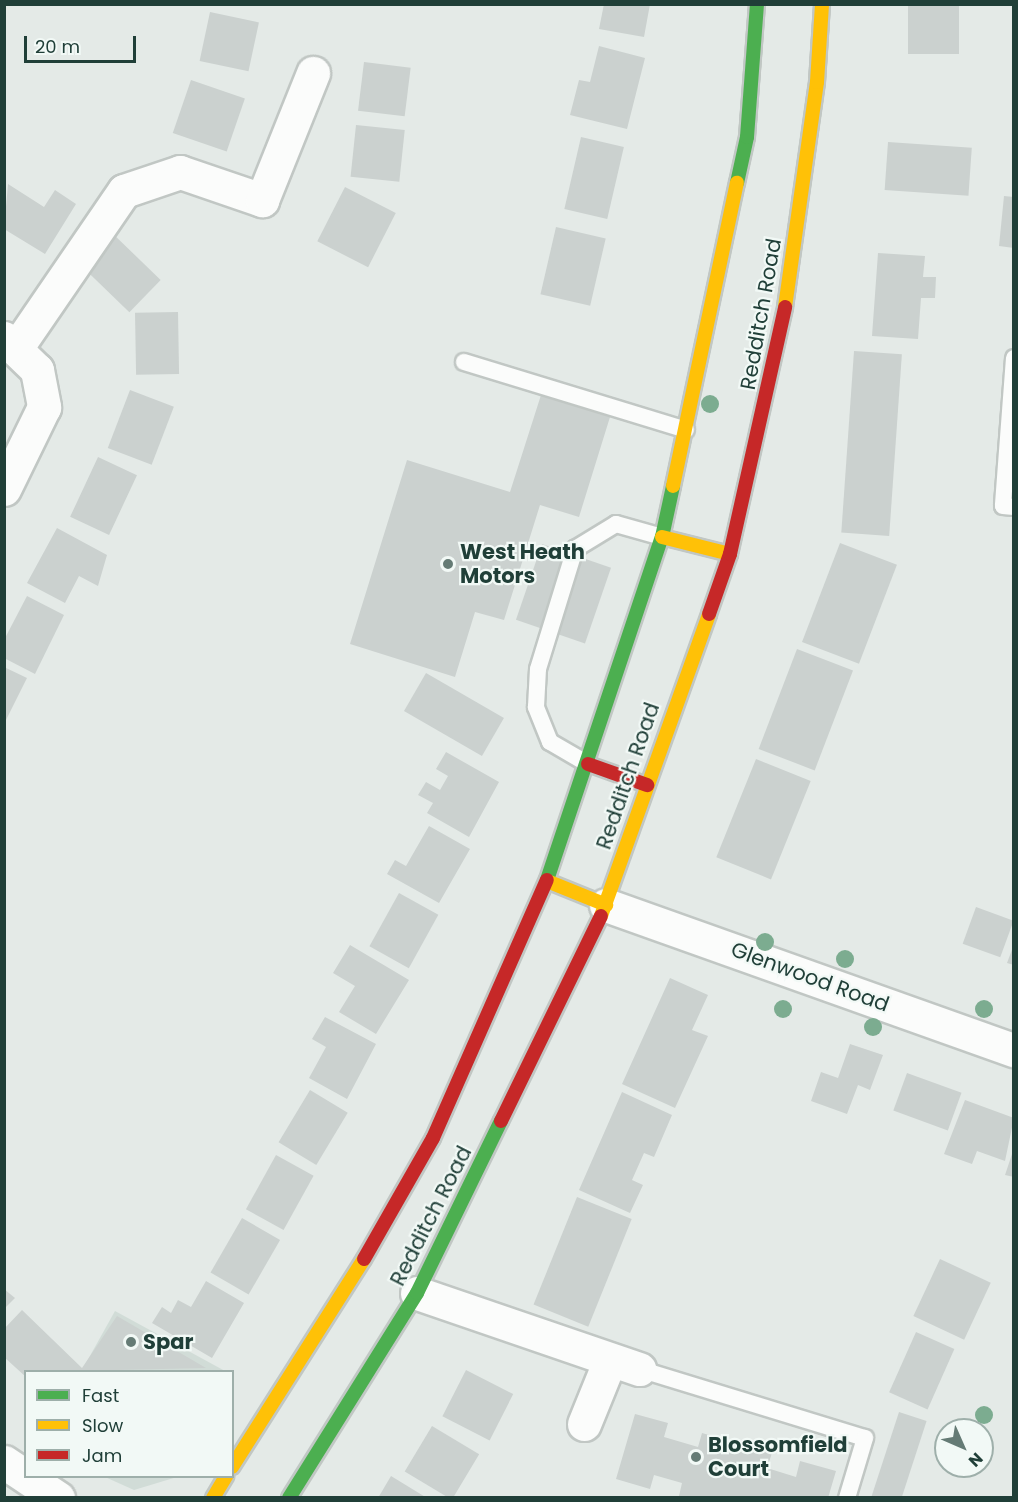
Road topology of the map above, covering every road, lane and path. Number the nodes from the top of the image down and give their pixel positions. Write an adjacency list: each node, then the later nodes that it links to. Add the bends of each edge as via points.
1 (757, 4): 7 (highway, Redditch Road, via 747,137)
2 (822, 4): 11 (highway, Redditch Road, via 817,82 778,357)
3 (314, 74): 4 (street, via 262,200 180,172 124,191)
4 (10, 342): 8 (street, via 37,370 44,407)
5 (1014, 358): 9 (lane, via 1003,506)
6 (464, 362): 7 (lane)
7 (686, 430): 10 (highway, Redditch Road)
8 (4, 489)
9 (1014, 507)
10 (662, 537): 11 (highway); 12 (highway, Redditch Road); 12 (lane, via 616,524 575,549 538,669 536,707 550,742)
11 (730, 554): 13 (highway, Redditch Road)
12 (588, 764): 13 (highway); 14 (highway, Redditch Road)
13 (647, 785): 15 (highway, Redditch Road)
14 (547, 881): 15 (highway); 21 (highway, Redditch Road, via 433,1138 322,1332)
15 (606, 905): 16 (street, Glenwood Road); 17 (highway, Redditch Road)
16 (1014, 1050)
17 (417, 1293): 18 (street); 27 (highway, Redditch Road)
18 (625, 1365): 19 (street); 28 (lane, via 865,1438)
19 (584, 1424)
20 (4, 1462): 22 (street)
21 (234, 1464)
22 (24, 1475)
23 (29, 1478): 25 (street)
24 (225, 1478): 26 (highway)
25 (58, 1497)
26 (213, 1497)
27 (289, 1497)
28 (848, 1497)

